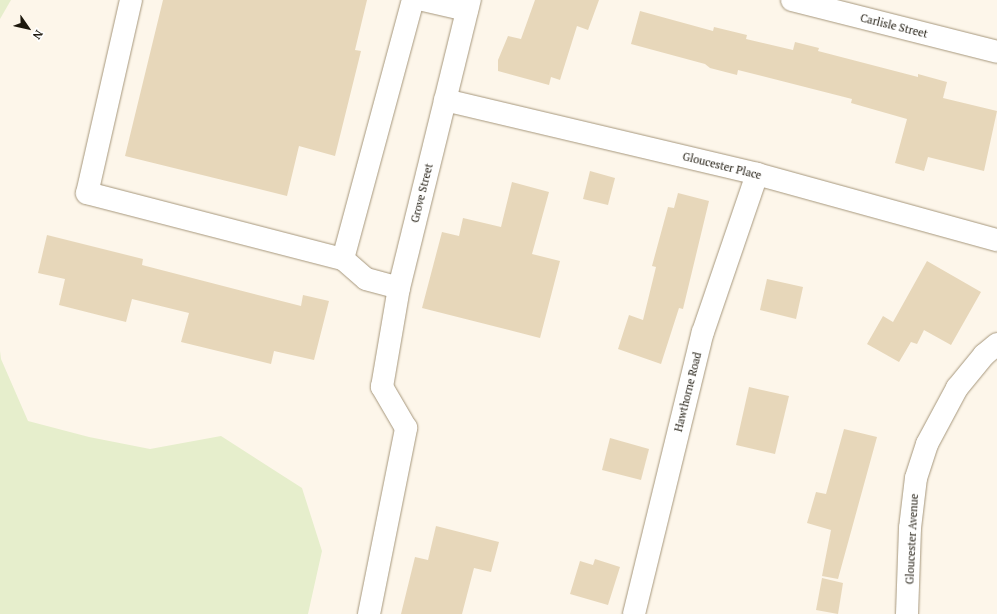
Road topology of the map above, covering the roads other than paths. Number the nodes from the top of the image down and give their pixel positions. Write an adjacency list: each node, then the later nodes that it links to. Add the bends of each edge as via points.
1 (131, 0): 10 (street, via 87,194)
2 (413, 0): 10 (street)
3 (423, 0): 5 (street)
4 (792, 0): 6 (street, Carlisle Street)
5 (468, 5): 7 (street, Grove Street)
6 (997, 52)
7 (445, 100): 8 (street, Gloucester Place); 11 (street, Grove Street)
8 (757, 174): 9 (street, Gloucester Place); 14 (street, Hawthorne Road, via 703,332)
9 (997, 240)
10 (343, 258): 11 (street, via 366,279)
11 (399, 288): 13 (street, Grove Street, via 382,387 406,428)
12 (997, 344): 15 (street, Gloucester Avenue, via 984,355 958,388 927,444 916,478 910,528)
13 (369, 614)
14 (634, 614)
15 (907, 614)

